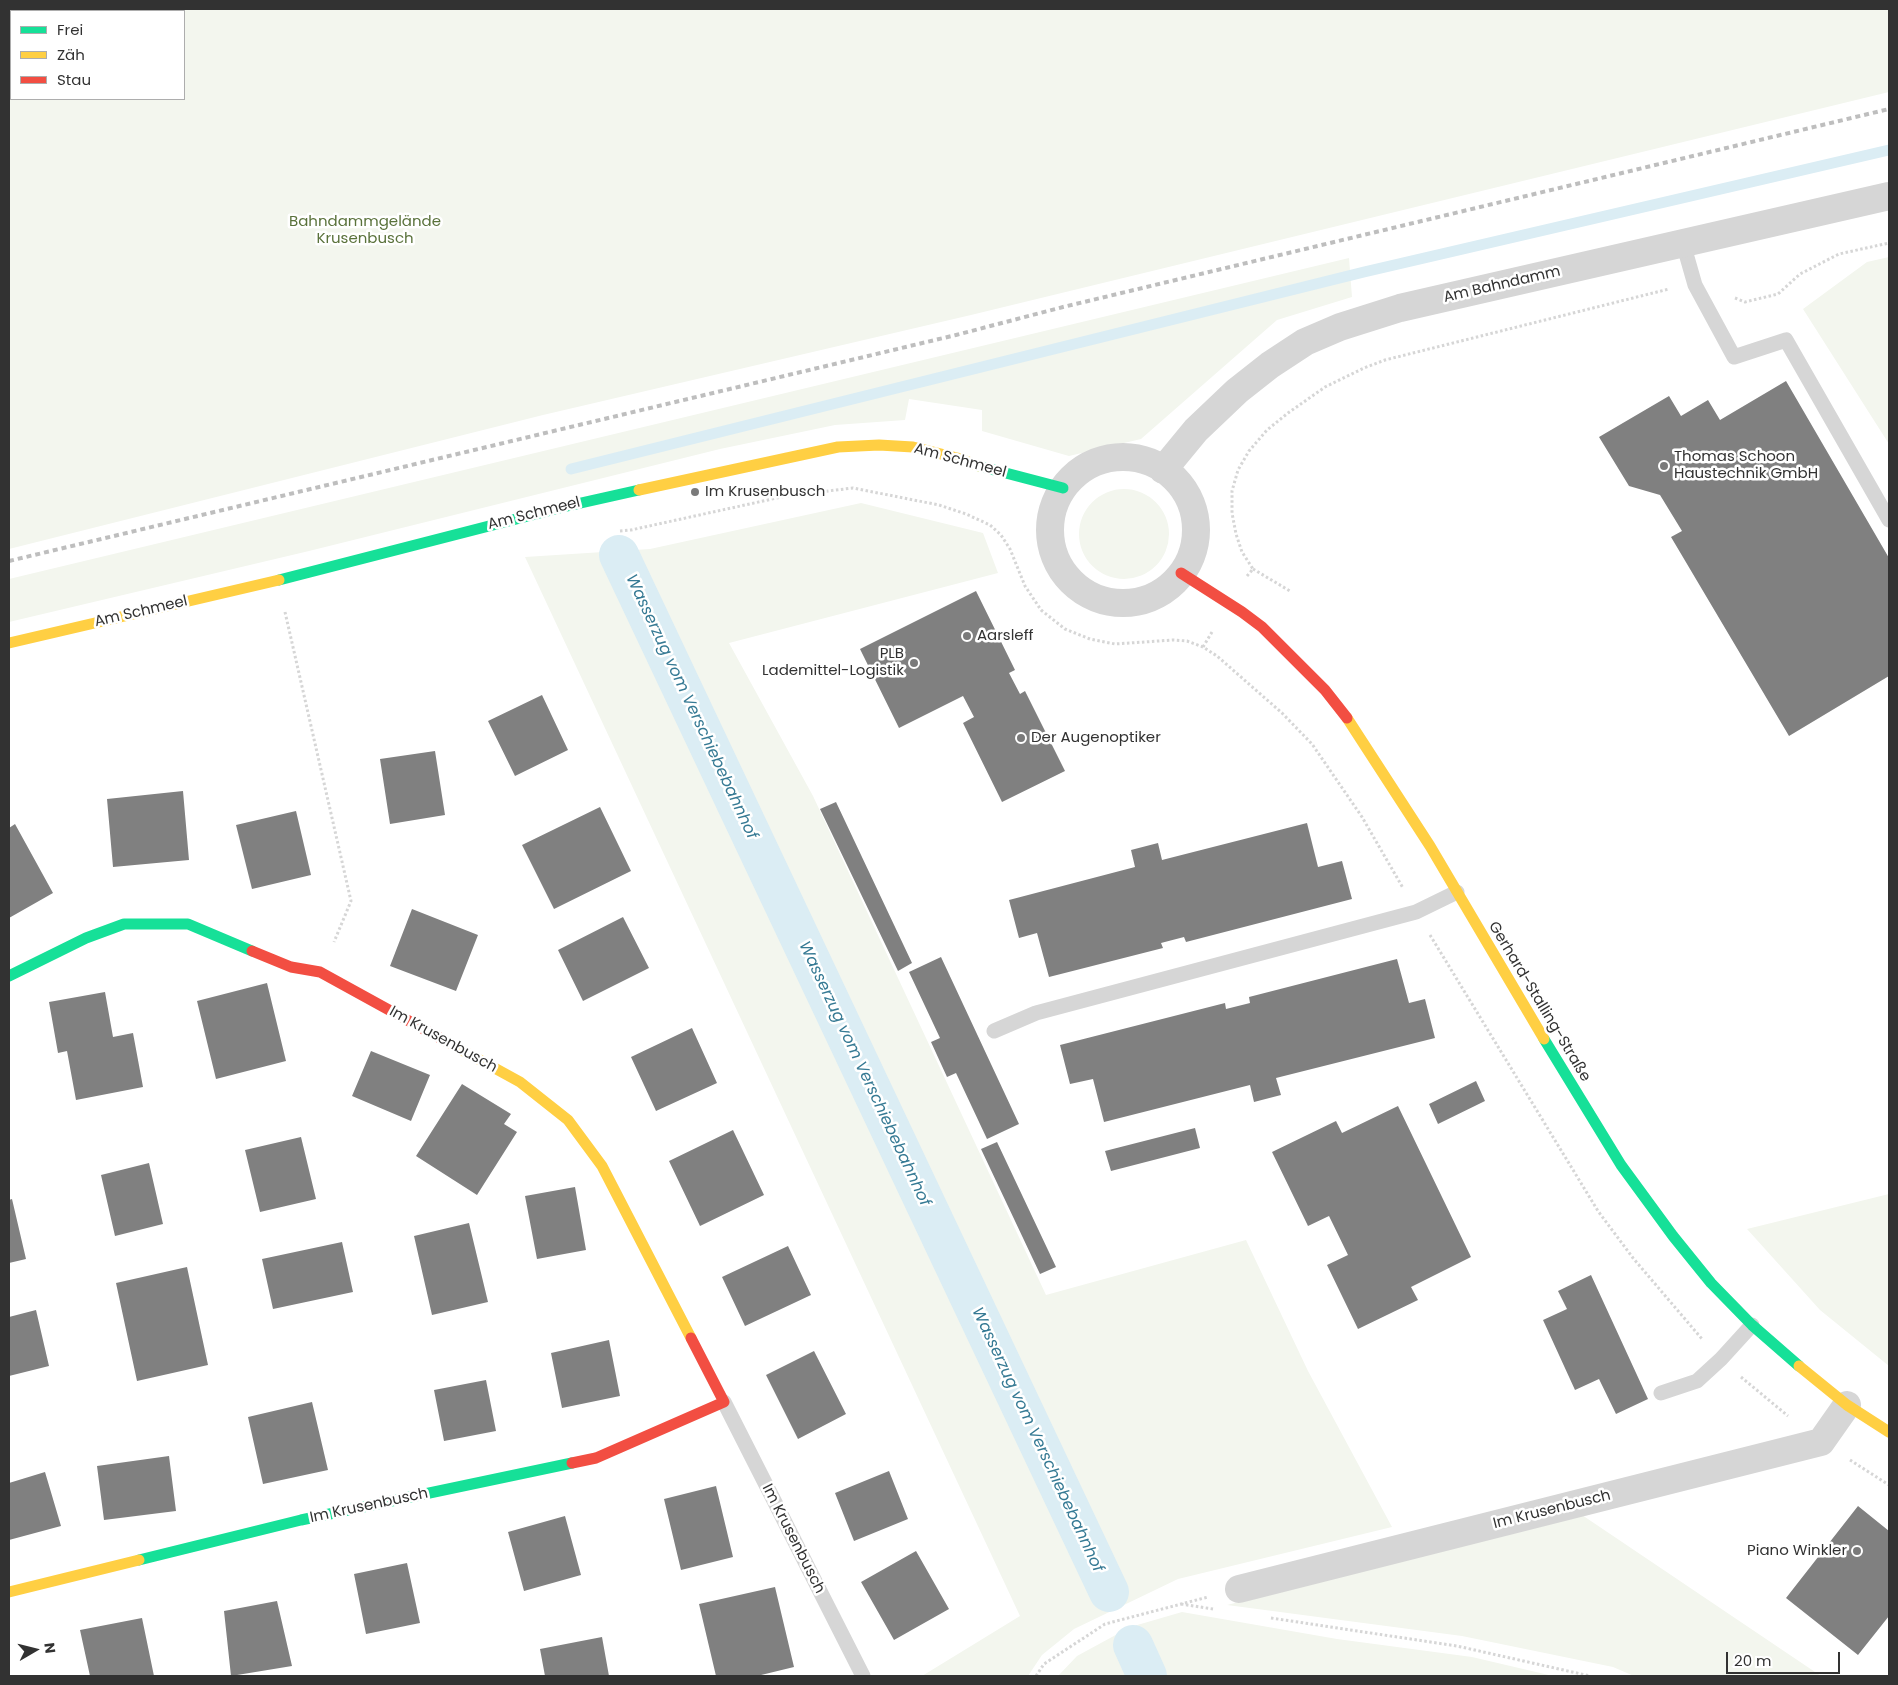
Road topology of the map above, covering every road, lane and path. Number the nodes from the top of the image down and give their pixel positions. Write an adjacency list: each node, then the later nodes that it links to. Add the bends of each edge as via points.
1 (1889, 196): 2 (street, Am Bahndamm)
2 (1682, 243): 4 (lane); 5 (street, Am Bahndamm, via 1400,308 1340,326 1305,342 1237,391 1196,430)
3 (1889, 243): 4 (path, via 1840,254 1800,274 1778,294 1745,302)
4 (1695, 285): 7 (lane, via 1734,357 1786,340); 9 (path, via 1655,292 1385,360 1325,387 1267,430 1238,470 1232,491 1232,513 1242,552)
5 (1163, 470): 6 (street, via 1143,459 1119,456 1096,461 1076,474); 10 (street, via 1182,486 1194,511 1196,531 1192,554)
6 (1063, 488): 10 (street, via 1053,508 1050,524 1052,545 1069,579 1083,591 1104,600 1126,603 1163,591); 11 (street, Am Schmeel, via 912,447 838,447 563,507)
7 (1889, 520)
8 (614, 532): 13 (path, via 786,496 854,488 939,505 990,525 1010,549 1025,586 1041,610 1065,629 1090,639 1115,644 1173,640 1203,647)
9 (1252, 569): 12 (path); 13 (path)
10 (1181, 573): 13 (street, Gerhard-Stalling-Straße)
11 (277, 580): 14 (street, Am Schmeel); 16 (path, via 351,901)
12 (1290, 591)
13 (1228, 603): 15 (street, Gerhard-Stalling-Straße, via 1262,627 1325,690 1372,755)
14 (9, 643)
15 (1457, 892): 18 (lane, via 1416,912 1036,1013); 19 (street, Gerhard-Stalling-Straße, via 1633,1183 1710,1283)
16 (320, 972): 17 (street, Im Krusenbusch, via 291,967 188,924 124,924 86,938); 21 (street, Im Krusenbusch, via 520,1082 568,1120 602,1166)
17 (9, 976)
18 (994, 1031)
19 (1752, 1325): 20 (lane, via 1697,1381); 22 (street, Gerhard-Stalling-Straße)
20 (1660, 1393)
21 (724, 1402): 25 (street, Im Krusenbusch, via 596,1458 301,1520); 28 (lane, Im Krusenbusch)
22 (1847, 1405): 23 (street, Gerhard-Stalling-Straße); 24 (street, Im Krusenbusch, via 1821,1442)
23 (1889, 1432)
24 (1239, 1590)
25 (9, 1592)
26 (1220, 1610): 29 (path, via 1181,1604 1105,1624 1044,1664)
27 (1270, 1618): 30 (path, via 1457,1646)
28 (863, 1676)
29 (1036, 1676)
30 (1590, 1676)

